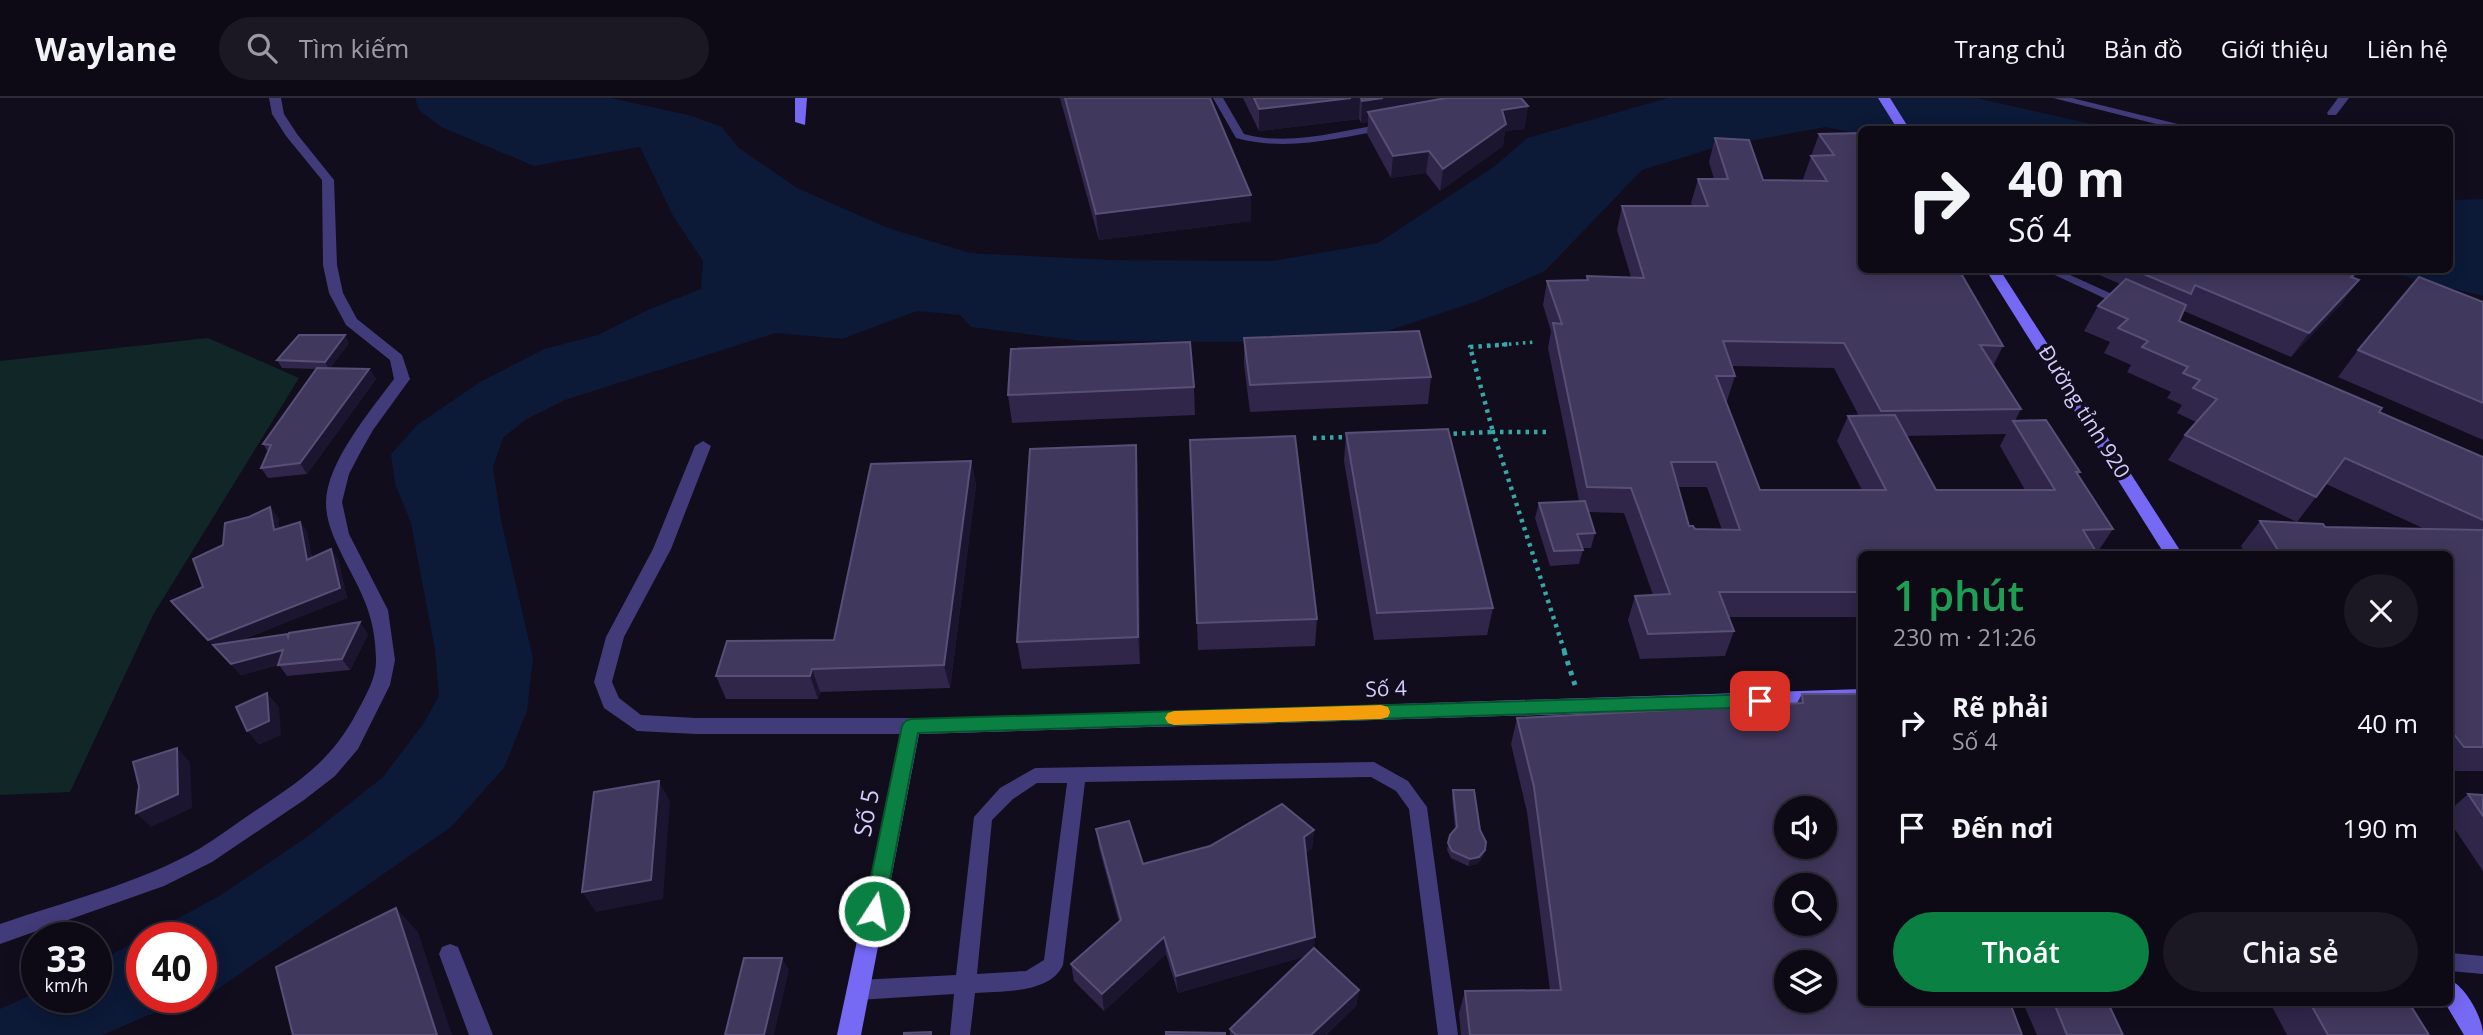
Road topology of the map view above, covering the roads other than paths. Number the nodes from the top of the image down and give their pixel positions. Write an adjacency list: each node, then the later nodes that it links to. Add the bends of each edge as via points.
1 (275, 98): 20 (street, via 285,125 328,180 330,265 336,293 351,322 397,358 402,379 359,440 341,474 334,502 340,534 379,610 386,660 381,685 351,743 328,770 253,825 157,879)
2 (801, 98): 8 (street)
3 (1218, 98): 9 (lane, via 1240,136 1260,142)
4 (1884, 98): 10 (street)
5 (2058, 98): 11 (lane)
6 (2344, 98): 7 (lane)
7 (2333, 113)
8 (801, 122)
9 (1402, 124)
10 (1902, 126)
11 (2180, 126)
12 (1995, 273): 16 (street, Đường tỉnh 920)
13 (2057, 273): 14 (lane)
14 (2139, 309)
15 (703, 446): 18 (street, via 662,549 615,637 603,682 611,703 637,723)
16 (2171, 551)
17 (1858, 697): 18 (street, Số 4)
18 (911, 726): 25 (street, Số 5)
19 (1077, 775): 24 (lane, via 1035,776 1023,781 983,817); 24 (lane, via 1054,965 1029,981); 30 (lane, via 1374,769 1402,786 1418,807)
20 (0, 934)
21 (450, 954): 27 (street)
22 (2453, 962): 23 (lane)
23 (2483, 965)
24 (965, 986): 25 (lane); 29 (lane)
25 (858, 990): 28 (street, Số 5)
26 (2453, 996): 31 (street)
27 (481, 1035)
28 (849, 1035)
29 (960, 1035)
30 (1448, 1035)
31 (2477, 1035)

